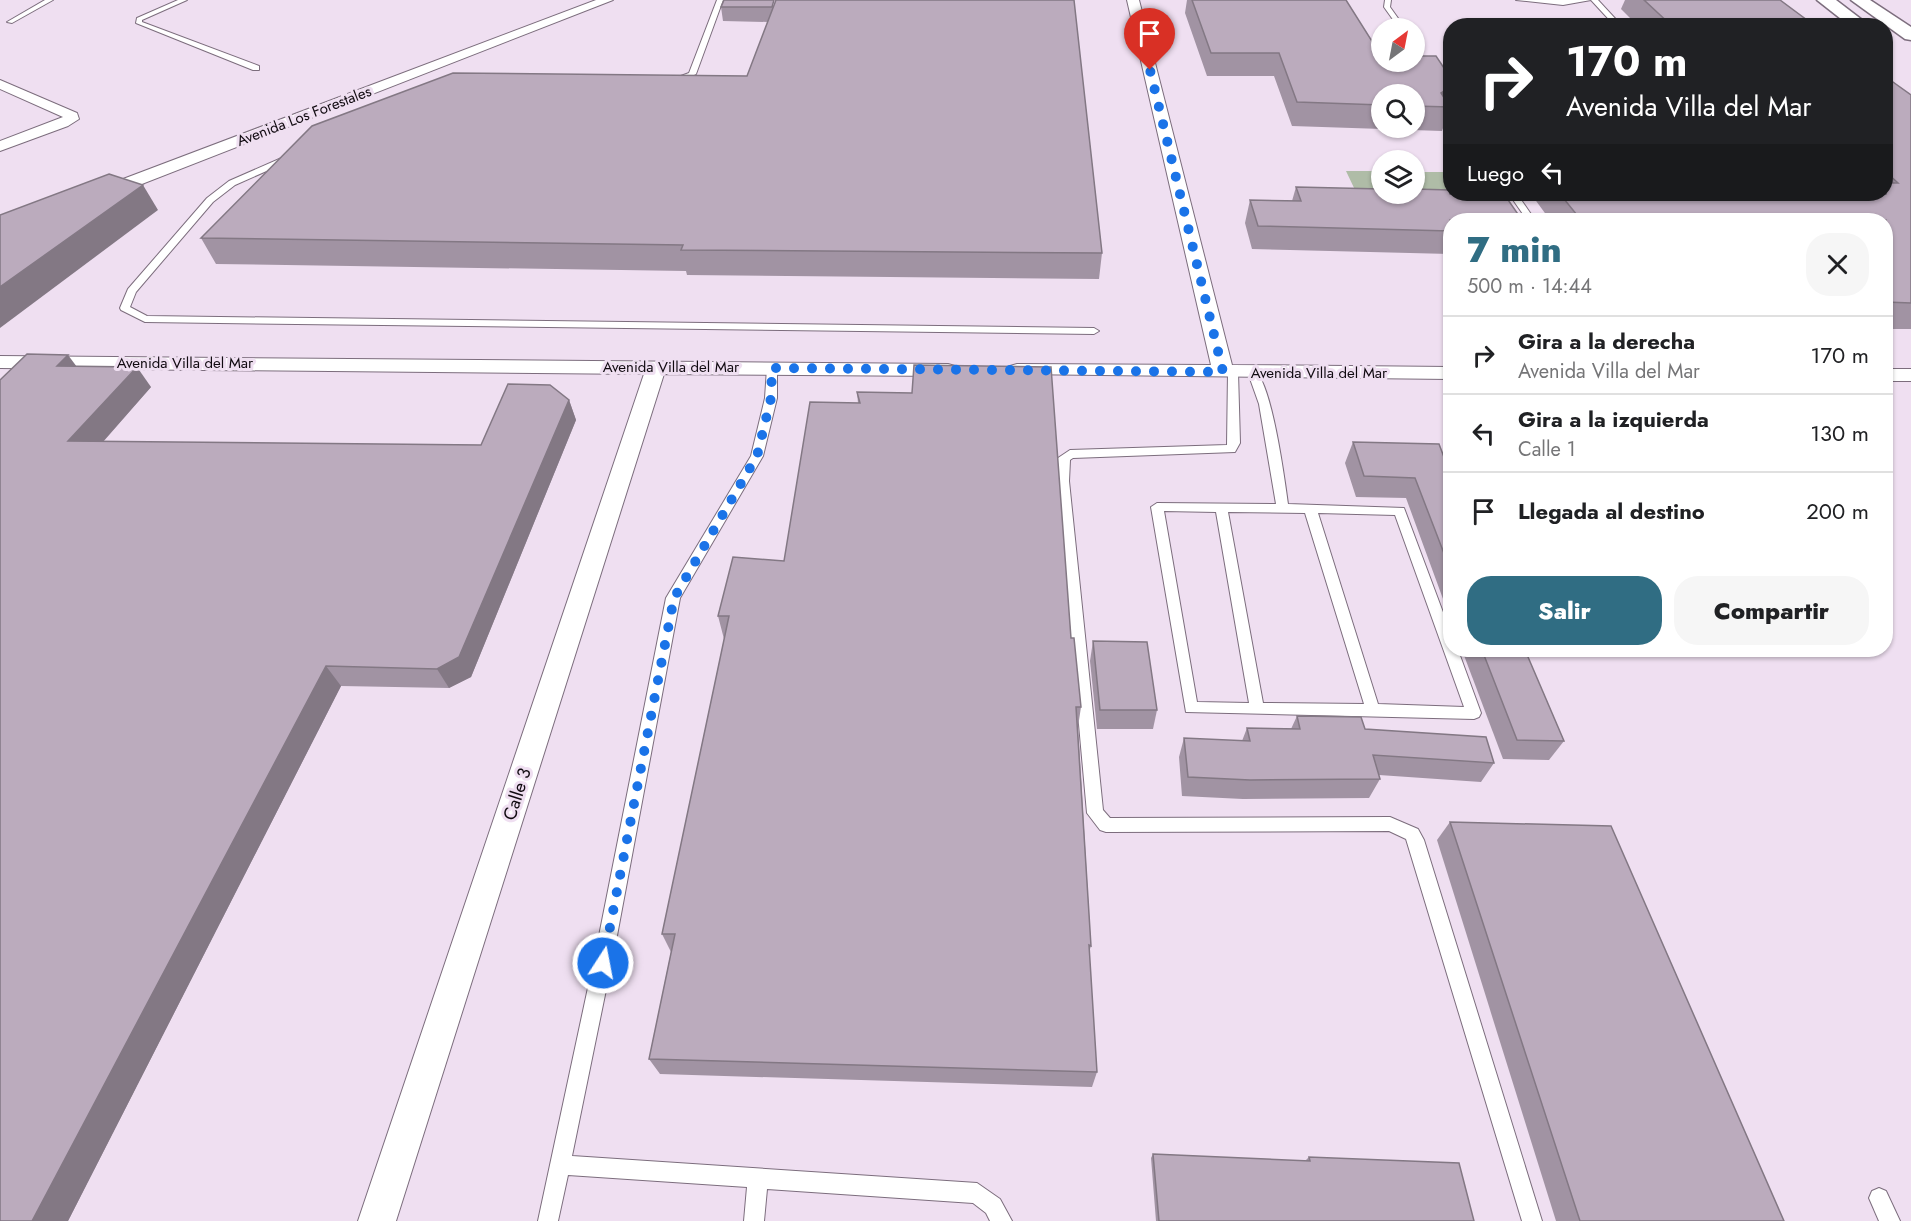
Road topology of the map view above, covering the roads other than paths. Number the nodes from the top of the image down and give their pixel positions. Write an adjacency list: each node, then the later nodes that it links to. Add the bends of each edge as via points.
1 (50, 0): 16 (lane)
2 (184, 0): 20 (lane, via 144,15 140,23)
3 (607, 0): 26 (street, Avenida Los Forestales)
4 (720, 0): 22 (lane, via 692,74)
5 (1133, 0): 33 (street)
6 (1388, 0): 12 (lane)
7 (1519, 0): 8 (lane)
8 (1588, 0)
9 (1594, 0): 13 (lane)
10 (1826, 0): 14 (street)
11 (1859, 0): 15 (street)
12 (1395, 18)
13 (1611, 18)
14 (1851, 18)
15 (1886, 18)
16 (10, 22)
17 (1893, 23): 18 (street)
18 (1911, 35)
19 (1425, 64): 23 (lane)
20 (256, 68)
21 (0, 84): 24 (street, via 72,119)
22 (663, 85)
23 (1443, 90)
24 (0, 146)
25 (308, 150): 27 (lane, via 232,183 210,200 131,291 125,308 145,319)
26 (88, 198)
27 (1095, 331)
28 (0, 363): 29 (street, Avenida Villa del Mar)
29 (656, 367): 30 (street, Avenida Villa del Mar); 47 (street, Calle 3)
30 (772, 368): 31 (street, Avenida Villa del Mar); 44 (lane, via 771,398 757,456 674,598)
31 (963, 370)
32 (999, 370): 33 (street, Avenida Villa del Mar)
33 (1236, 373): 34 (street, Avenida Villa del Mar); 38 (lane, via 1265,404); 51 (lane, via 1231,449 1070,454 1064,458 1095,813 1106,825 1390,824 1412,834)
34 (1443, 373)
35 (1893, 375): 36 (street)
36 (1911, 375)
37 (1221, 507): 38 (lane); 42 (lane); 42 (lane, via 1157,507 1191,708)
38 (1283, 508): 39 (lane)
39 (1310, 509): 40 (lane, via 1400,511); 43 (lane)
40 (1443, 627)
41 (1454, 657): 43 (lane, via 1474,713)
42 (1257, 709): 43 (lane)
43 (1373, 710)
44 (561, 1165): 45 (lane); 48 (lane)
45 (758, 1178): 49 (lane); 50 (lane, via 977,1193 993,1206)
46 (1879, 1198): 52 (lane)
47 (377, 1221)
48 (548, 1221)
49 (754, 1221)
50 (1002, 1221)
51 (1532, 1221)
52 (1890, 1221)

